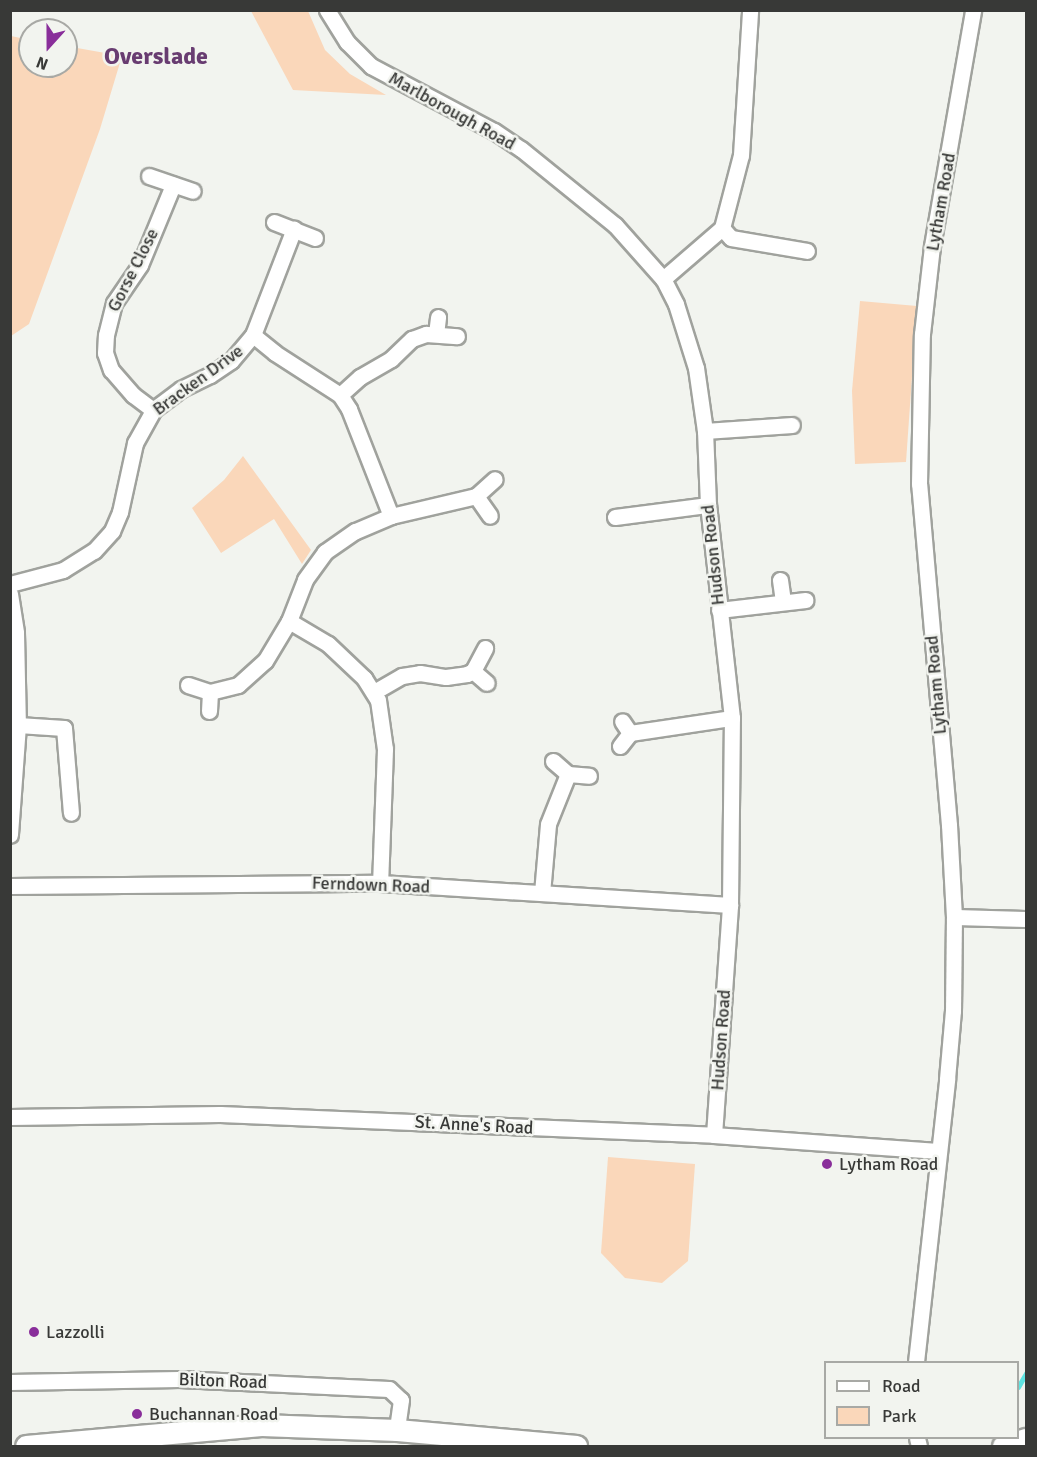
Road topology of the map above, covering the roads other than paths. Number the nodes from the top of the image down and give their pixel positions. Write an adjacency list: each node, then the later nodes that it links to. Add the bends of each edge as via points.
1 (327, 10): 12 (street, Marlborough Road, via 347,42 371,66 521,149 615,225)
2 (750, 10): 8 (street, via 741,155)
3 (973, 10): 55 (street, Lytham Road, via 932,246 922,334 919,437 920,508)
4 (149, 176): 5 (street)
5 (173, 185): 6 (street); 18 (street, Gorse Close, via 140,265 114,303 105,335 105,353 111,370)
6 (193, 192)
7 (274, 222): 9 (street)
8 (722, 228): 11 (street, via 731,238); 12 (street)
9 (294, 229): 10 (street); 15 (street)
10 (315, 238)
11 (807, 251)
12 (663, 279): 20 (street, Hudson Road, via 676,304 696,368)
13 (438, 317): 14 (street)
14 (436, 334): 16 (street); 17 (street, via 412,339 391,359)
15 (254, 335): 17 (street, Bracken Drive); 18 (street, Bracken Drive, via 231,361)
16 (457, 336)
17 (340, 394): 24 (street)
18 (153, 410): 28 (street, Bracken Drive, via 135,443 125,495 112,531 94,551 63,570)
19 (792, 424): 20 (street)
20 (705, 431): 23 (street, Hudson Road)
21 (495, 479): 22 (street)
22 (476, 496): 24 (street); 25 (street)
23 (708, 505): 26 (street); 32 (street, Hudson Road)
24 (391, 516): 33 (street, via 355,531 325,552 305,580)
25 (490, 516)
26 (615, 516)
27 (780, 580): 31 (street)
28 (10, 584)
29 (10, 594): 34 (street)
30 (805, 600): 31 (street)
31 (783, 602): 32 (street)
32 (719, 610): 42 (street, Hudson Road)
33 (288, 621): 39 (street, via 265,661 251,675 238,685); 40 (street, via 328,644)
34 (13, 634): 43 (street)
35 (484, 648): 36 (street)
36 (473, 670): 37 (street); 40 (street, via 446,677 420,673 402,676)
37 (487, 683)
38 (188, 685): 39 (street)
39 (210, 692): 41 (street)
40 (374, 692): 51 (street, via 384,726 385,749)
41 (208, 711)
42 (732, 718): 44 (street, via 626,727); 54 (street, Hudson Road)
43 (18, 725): 48 (street, via 64,728); 49 (street)
44 (620, 746)
45 (553, 761): 46 (street)
46 (568, 774): 47 (street); 53 (street, via 548,824)
47 (589, 776)
48 (71, 813)
49 (11, 817): 50 (street)
50 (10, 835)
51 (380, 883): 52 (street, Ferndown Road); 53 (street, Ferndown Road)
52 (10, 886)
53 (542, 893): 54 (street, Ferndown Road)
54 (730, 905): 58 (street, Hudson Road)
55 (954, 917): 56 (street); 59 (street, Lytham Road, via 953,1011)
56 (1026, 919)
57 (10, 1117): 58 (street, St. Anne's Road, via 220,1114)
58 (714, 1135): 59 (street, St. Anne's Road)
59 (937, 1151): 60 (street, Lytham Road)
60 (916, 1361)
61 (10, 1382): 63 (street, Bilton Road, via 179,1379 389,1389 401,1400)
62 (261, 1425): 63 (main road); 66 (main road); 67 (main road)
63 (397, 1430): 65 (main road)
64 (1026, 1439): 69 (main road)
65 (529, 1444): 68 (main road)
66 (26, 1446)
67 (141, 1446)
68 (576, 1446)
69 (1003, 1446)

